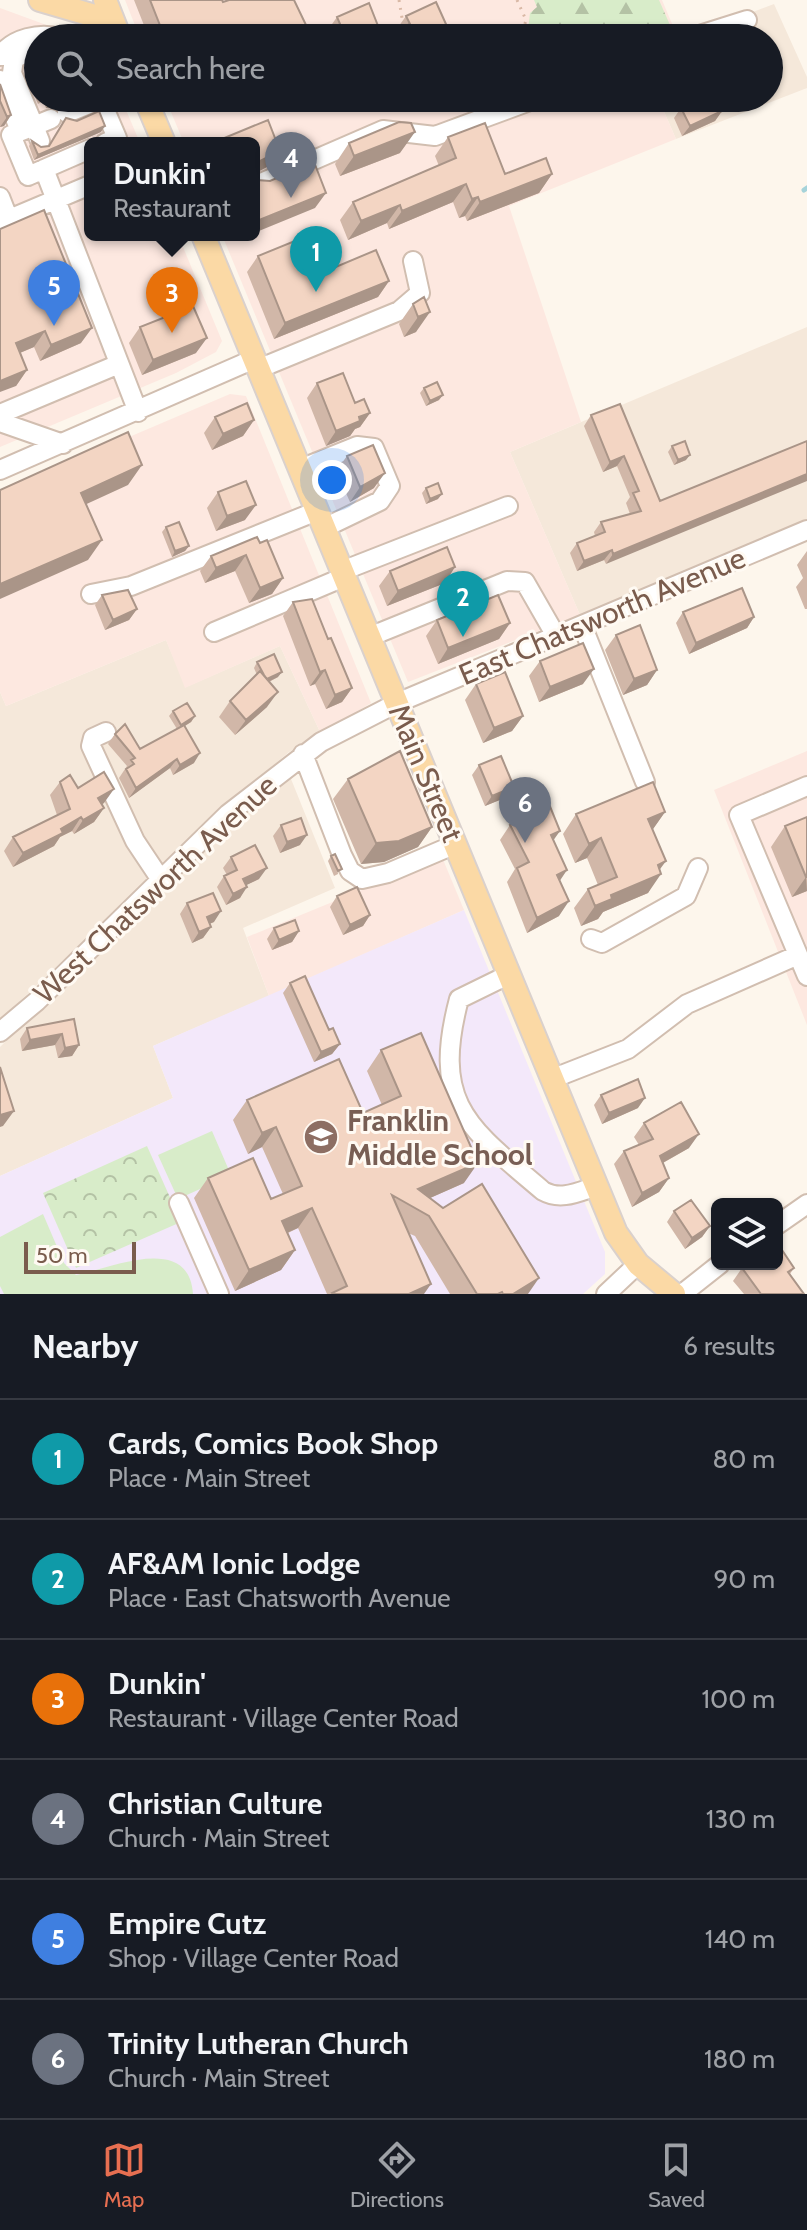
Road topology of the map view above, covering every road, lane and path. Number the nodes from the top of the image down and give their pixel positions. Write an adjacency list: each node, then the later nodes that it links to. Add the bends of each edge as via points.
1 (40, 0): 5 (main road)
2 (399, 0): 4 (path)
3 (517, 0): 7 (path)
4 (402, 18)
5 (112, 20)
6 (747, 20): 8 (street)
7 (525, 24)
8 (734, 24)
9 (24, 41): 10 (street)
10 (2, 52)
11 (24, 54): 13 (street, via 14,59 12,73)
12 (0, 80): 14 (street)
13 (24, 87)
14 (24, 100)
15 (39, 112): 19 (street)
16 (46, 112): 19 (street)
17 (150, 112): 20 (main road)
18 (500, 112): 21 (street, via 435,136 383,130)
19 (65, 134): 24 (street)
20 (160, 137)
21 (260, 183)
22 (84, 188): 24 (street)
23 (0, 197): 25 (street)
24 (56, 201): 25 (street); 28 (street)
25 (5, 221)
26 (205, 241): 29 (main road, Main Street)
27 (413, 261): 29 (street, via 420,293 399,311)
28 (119, 364): 30 (street); 31 (street)
29 (256, 364): 30 (street); 34 (main road, Main Street)
30 (138, 412): 33 (street)
31 (0, 414)
32 (0, 422): 33 (street)
33 (63, 444): 35 (street)
34 (300, 469): 37 (main road, Main Street); 37 (street, via 357,446 374,448 390,486 380,501)
35 (0, 470)
36 (508, 506): 39 (street)
37 (320, 520): 39 (main road, Main Street); 40 (street, via 131,586)
38 (807, 530): 41 (street, East Chatsworth Avenue)
39 (343, 574): 42 (street); 44 (main road, Main Street)
40 (91, 594)
41 (582, 625): 43 (street, East Chatsworth Avenue); 48 (street)
42 (214, 632)
43 (556, 636): 44 (street, via 525,582 507,581); 45 (street, East Chatsworth Avenue)
44 (369, 637): 45 (main road, Main Street)
45 (397, 703): 47 (street, West Chatsworth Avenue); 50 (main road, Main Street)
46 (106, 732): 52 (street, via 93,738 91,746 135,841)
47 (303, 754): 50 (street, via 342,855 350,871 362,879); 52 (street, West Chatsworth Avenue, via 228,814)
48 (645, 782)
49 (807, 786): 54 (street, via 739,815)
50 (456, 844): 55 (main road, Main Street)
51 (698, 868): 53 (street, via 691,889 678,902 602,943)
52 (161, 880): 57 (street, West Chatsworth Avenue)
53 (591, 939)
54 (801, 950): 56 (street); 58 (street, via 687,1004 628,1049)
55 (510, 974): 58 (main road, Main Street); 59 (street, via 459,999 447,1062 455,1096 475,1132 543,1191 567,1196)
56 (807, 976)
57 (0, 1032)
58 (554, 1078): 59 (main road, Main Street)
59 (597, 1186): 63 (main road, Main Street, via 616,1233)
60 (179, 1203): 65 (street)
61 (807, 1204): 62 (street)
62 (783, 1221)
63 (638, 1264): 66 (street); 67 (main road, Main Street)
64 (712, 1270): 68 (street)
65 (219, 1294)
66 (606, 1294)
67 (674, 1294)
68 (682, 1294)

